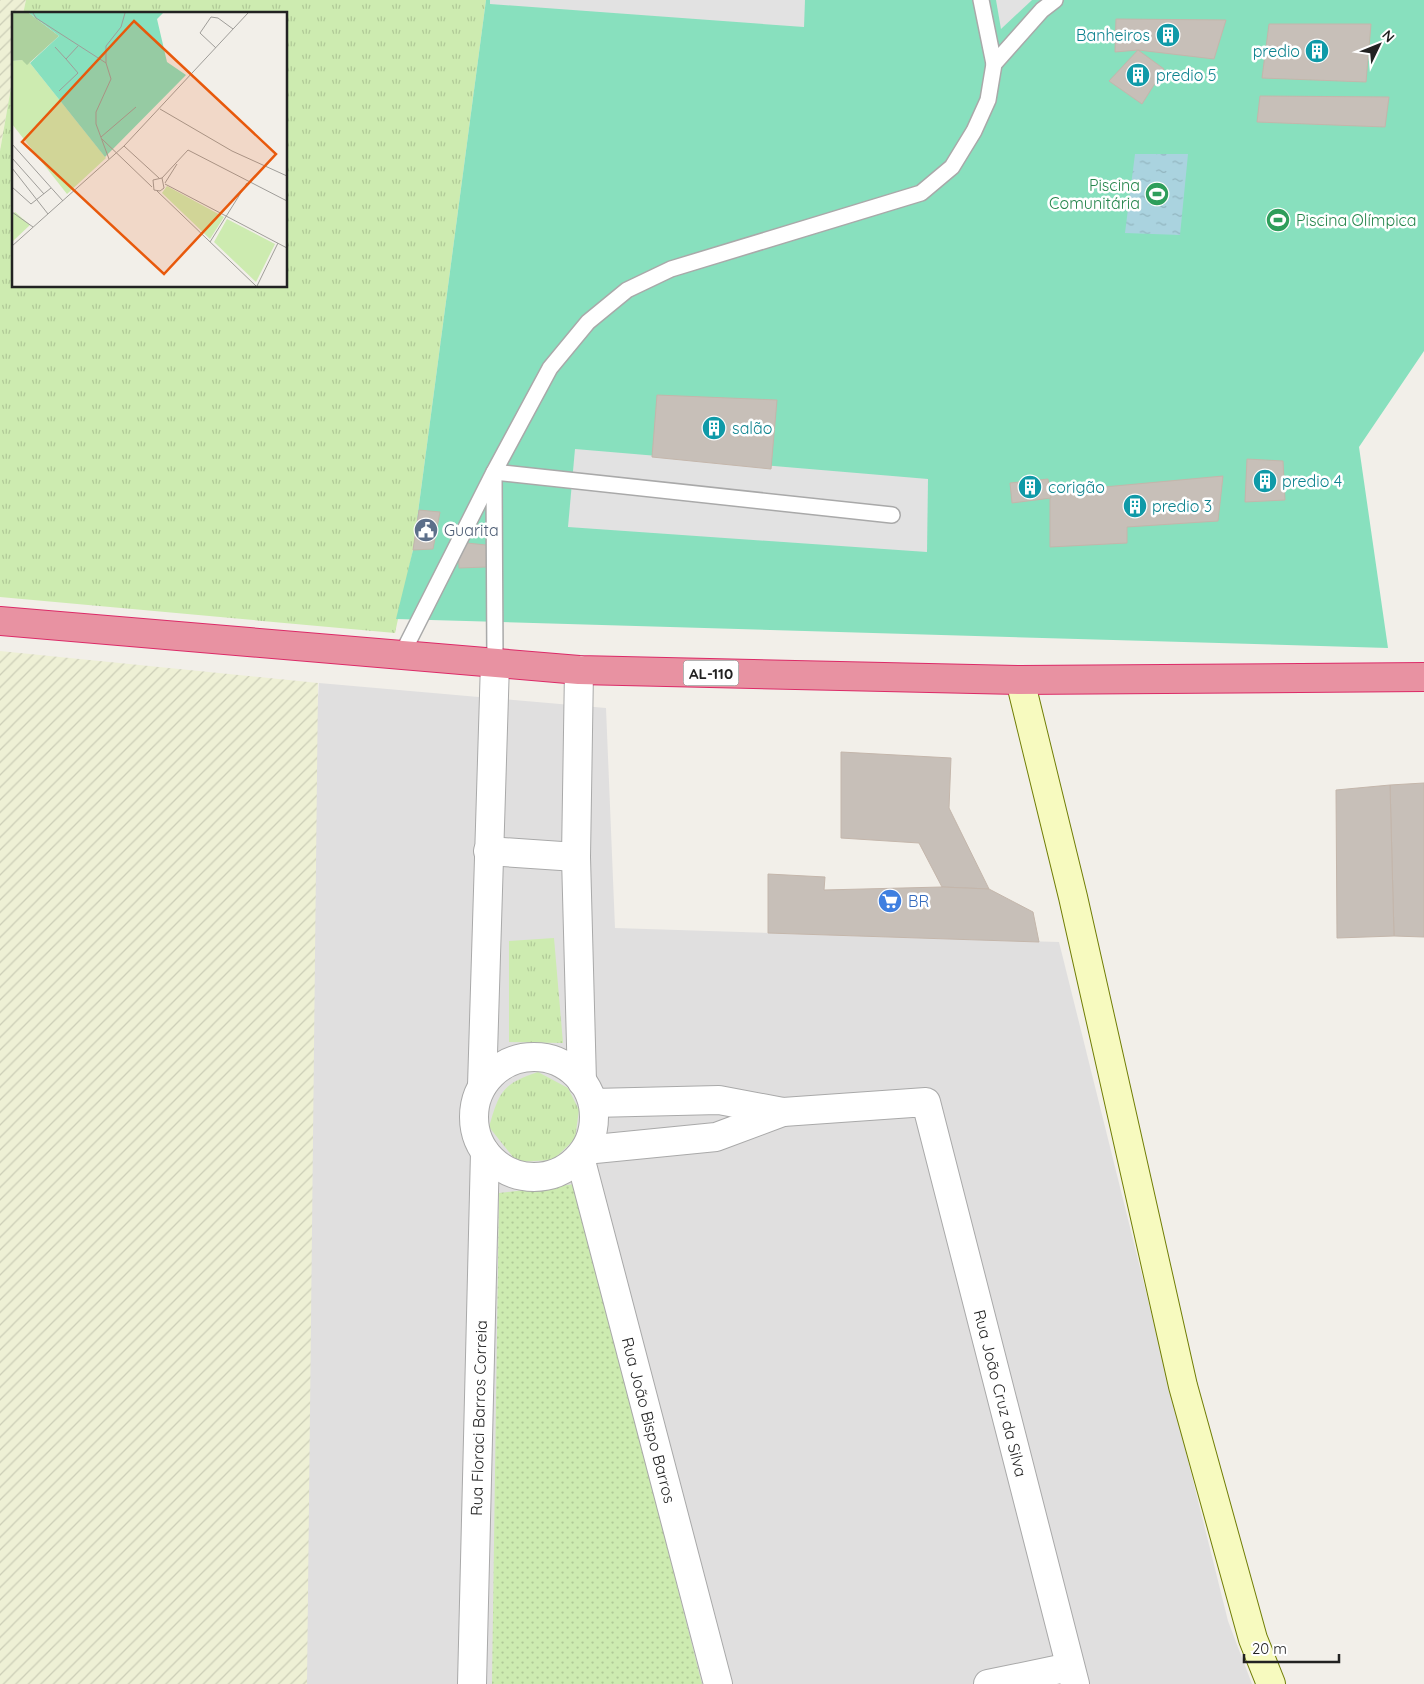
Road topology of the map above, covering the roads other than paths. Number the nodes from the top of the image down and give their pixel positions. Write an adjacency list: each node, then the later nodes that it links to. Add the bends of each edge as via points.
1 (981, 0): 3 (lane)
2 (1055, 0): 3 (lane, via 1042,10)
3 (994, 64): 4 (lane, via 988,100 974,131 952,167 921,193 671,269 627,290 588,322 550,368)
4 (494, 472): 5 (lane); 7 (lane); 8 (lane)
5 (892, 515)
6 (0, 621): 7 (highway, AL-110)
7 (402, 654): 8 (highway, AL-110)
8 (495, 663): 9 (highway, AL-110); 12 (street)
9 (579, 670): 11 (highway, AL-110); 13 (street)
10 (1424, 676): 11 (highway, AL-110)
11 (1020, 680): 23 (street, via 1073,897 1183,1386 1253,1639)
12 (488, 850): 13 (street); 14 (street)
13 (576, 857): 15 (street)
14 (482, 1086): 15 (street, via 494,1071 511,1061 531,1057 550,1059 568,1068); 17 (street, via 474,1120)
15 (588, 1093): 16 (street, via 719,1100); 18 (street, via 593,1127)
16 (783, 1112): 18 (street, via 716,1137); 19 (street, Rua João Cruz da Silva, via 926,1102)
17 (485, 1152): 18 (street, via 514,1174 531,1177 549,1176 566,1169); 20 (street, Rua Floraci Barros Correia)
18 (582, 1153): 21 (street, Rua João Bispo Barros)
19 (1073, 1676): 22 (street)
20 (472, 1684)
21 (718, 1684)
22 (988, 1684)
23 (1271, 1684)

